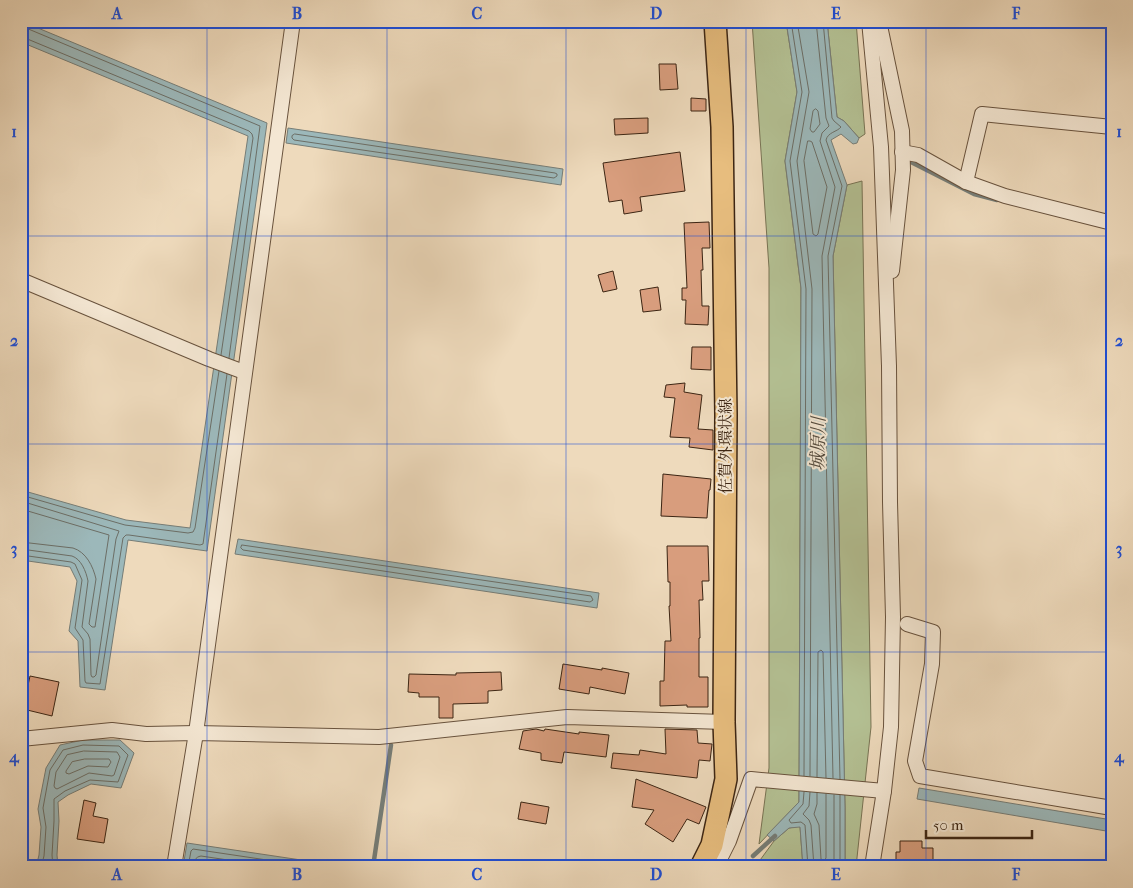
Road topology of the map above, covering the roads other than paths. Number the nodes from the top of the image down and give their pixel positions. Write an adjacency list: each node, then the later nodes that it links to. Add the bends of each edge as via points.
1 (293, 21): 11 (street)
2 (715, 21): 13 (main road, 佐賀外環状線, via 722,127 726,395)
3 (869, 21): 10 (street, via 881,147)
4 (879, 21): 6 (street, via 902,131)
5 (1112, 127): 7 (street, via 982,114)
6 (902, 152): 7 (street, via 918,155); 10 (street, via 893,268)
7 (966, 182): 8 (street, via 1005,196)
8 (1112, 223)
9 (21, 280): 11 (street)
10 (886, 290): 16 (street, via 893,617 891,726)
11 (244, 372): 14 (street)
12 (907, 624): 17 (street, via 933,632 932,664 915,761 920,776)
13 (724, 722): 14 (street, via 568,717 378,737); 19 (main road, 佐賀外環状線, via 726,779 712,845)
14 (196, 733): 15 (street, via 146,734 112,730); 18 (street)
15 (21, 739)
16 (884, 791): 20 (street, via 751,779); 21 (street)
17 (1112, 808)
18 (174, 867)
19 (702, 867)
20 (716, 867)
21 (872, 867)

